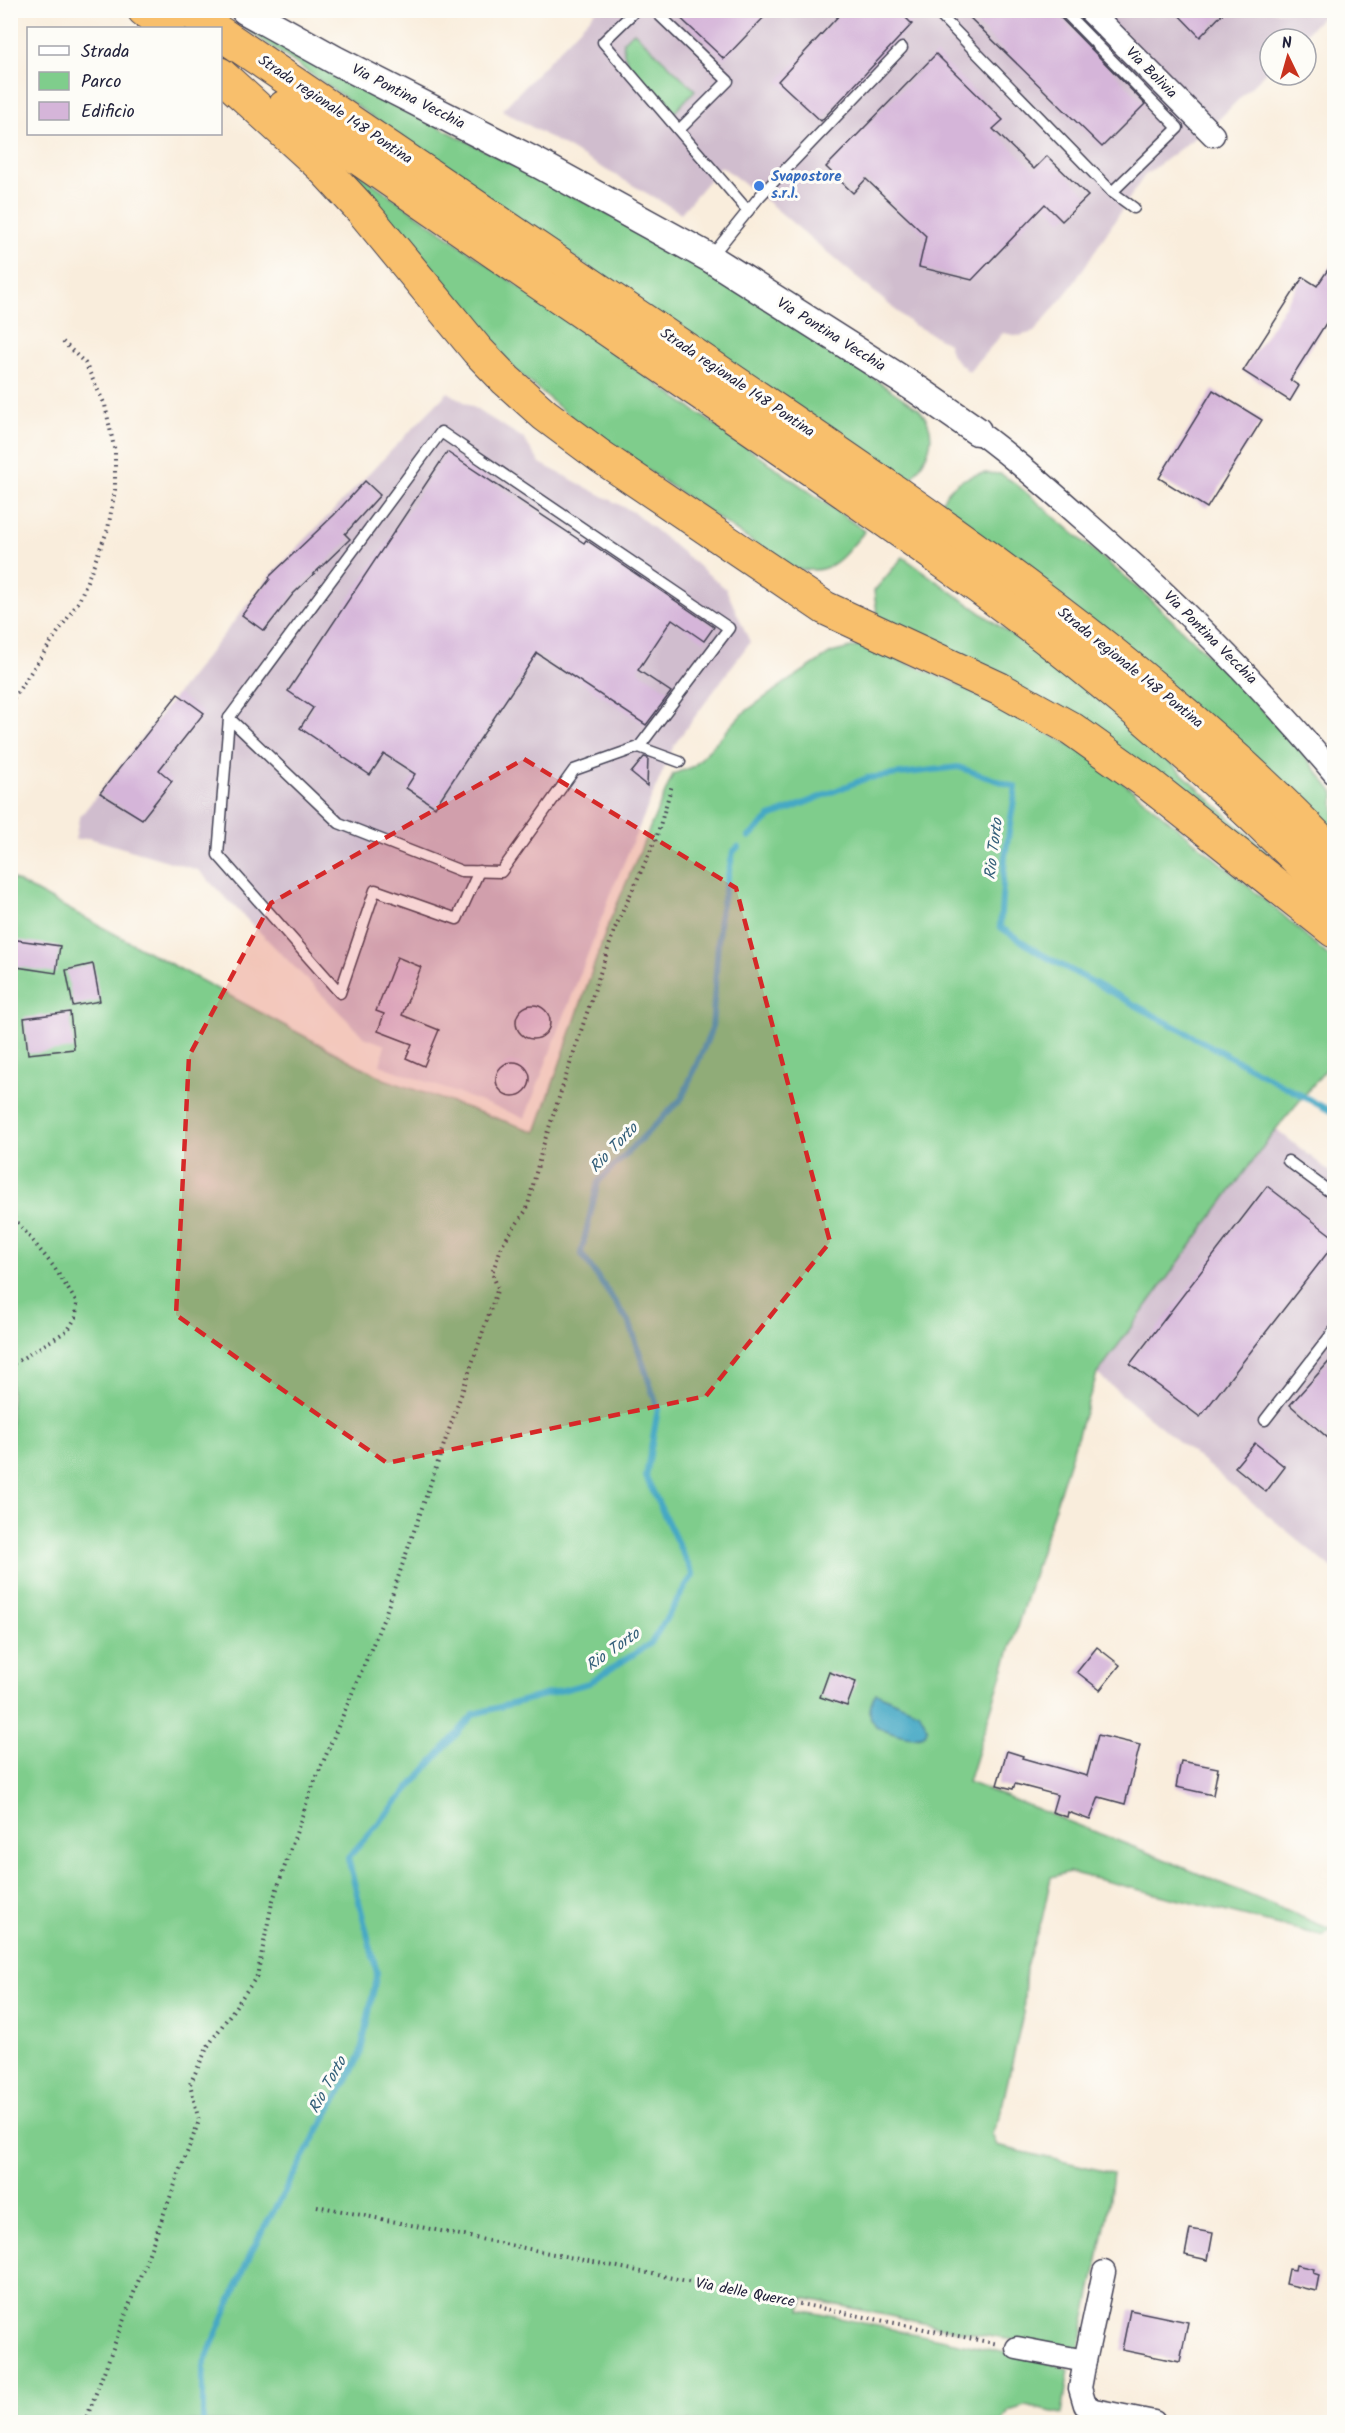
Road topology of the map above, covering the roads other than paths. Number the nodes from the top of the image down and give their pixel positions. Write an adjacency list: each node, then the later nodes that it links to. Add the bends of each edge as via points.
1 (144, 10): 9 (highway)
2 (188, 10): 10 (highway)
3 (245, 10): 20 (street, Via Pontina Vecchia)
4 (636, 10): 15 (lane, via 603,42)
5 (654, 10): 15 (lane, via 728,81)
6 (935, 10): 17 (lane)
7 (1063, 10): 17 (lane, via 1178,128)
8 (1089, 10): 16 (street, Via Bolivia)
9 (168, 27)
10 (213, 27)
11 (222, 34): 22 (highway, Strada regionale 148 Pontina)
12 (902, 48): 19 (lane)
13 (222, 65): 22 (highway, Strada regionale 148 Pontina)
14 (222, 76): 31 (highway, via 321,166 472,345 553,421 825,608 1000,689 1072,729 1149,784)
15 (679, 130): 19 (lane)
16 (1213, 135)
17 (1112, 192): 18 (lane)
18 (1134, 208)
19 (748, 212): 20 (lane)
20 (710, 258): 21 (street, Via Pontina Vecchia)
21 (977, 431): 27 (street, Via Pontina Vecchia, via 1168,596 1256,684)
22 (877, 496): 26 (highway, Strada regionale 148 Pontina, via 1099,680)
23 (229, 718): 24 (lane, via 441,432 729,628); 29 (lane, via 339,823 461,871); 29 (lane, via 218,855 340,993 375,890 457,919)
24 (639, 747): 25 (lane); 29 (lane, via 574,770 501,872)
25 (680, 762)
26 (1228, 770): 28 (highway); 30 (highway)
27 (1335, 773)
28 (1335, 854)
29 (479, 872)
30 (1335, 896)
31 (1335, 931)
32 (1288, 1161): 33 (lane)
33 (1335, 1195)
34 (1335, 1331): 35 (lane)
35 (1265, 1420)
36 (1104, 2272): 38 (street)
37 (1017, 2348): 38 (street)
38 (1085, 2361): 39 (street, via 1080,2388 1085,2405)
39 (1154, 2422)

